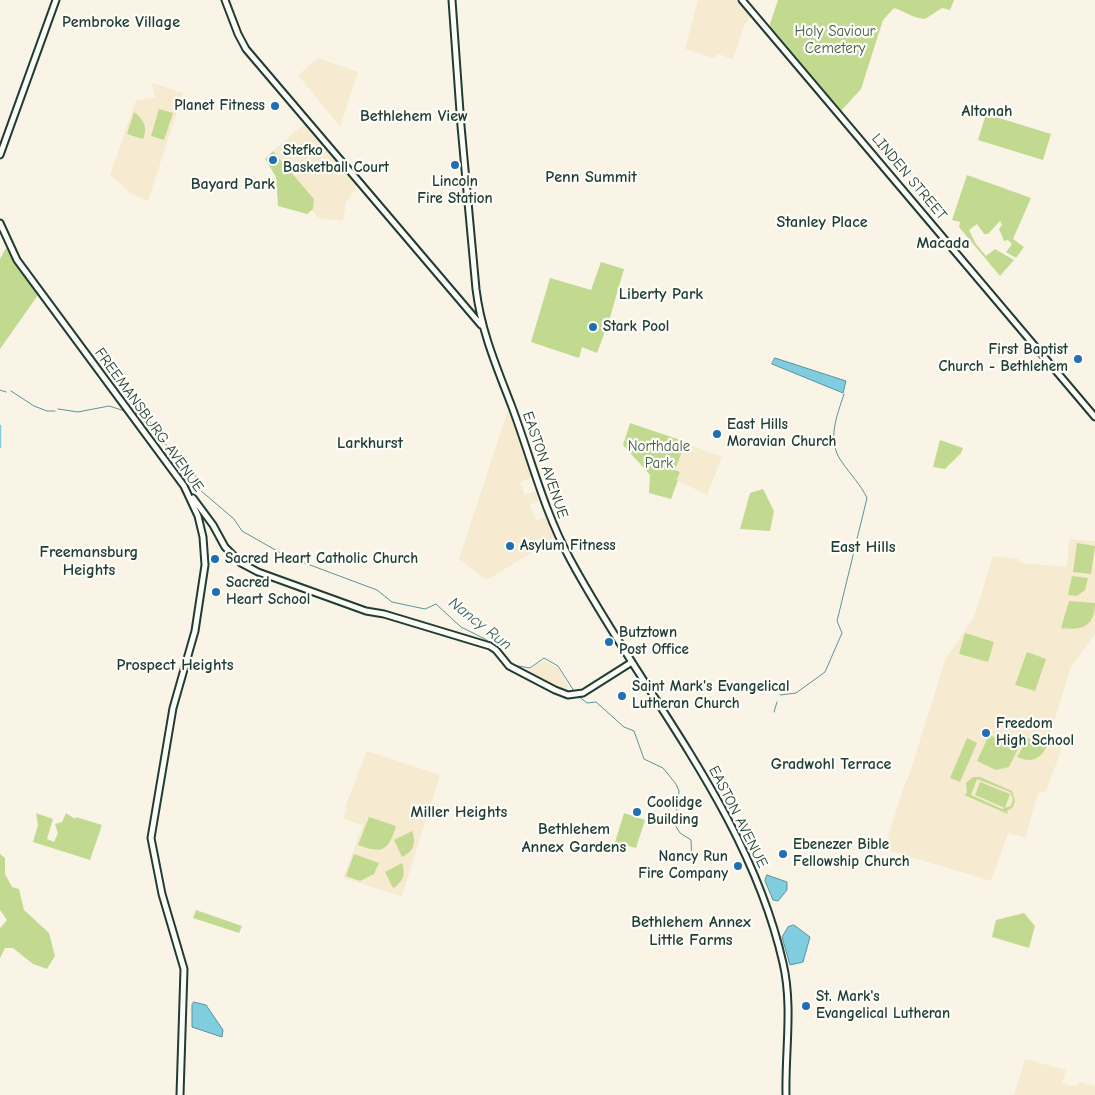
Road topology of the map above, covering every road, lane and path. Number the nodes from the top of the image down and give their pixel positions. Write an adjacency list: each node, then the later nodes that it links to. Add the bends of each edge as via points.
1 (56, 0): 5 (main road)
2 (225, 0): 8 (main road, via 246,49)
3 (452, 0): 7 (main road, EASTON AVENUE)
4 (742, 0): 11 (main road, LINDEN STREET)
5 (0, 155)
6 (0, 223): 12 (main road, FREEMANSBURG AVENUE, via 20,264)
7 (476, 289): 9 (main road, via 474,306); 10 (main road, EASTON AVENUE)
8 (461, 303): 9 (main road); 10 (main road, via 480,327)
9 (467, 308): 10 (main road)
10 (484, 327): 13 (main road, EASTON AVENUE, via 552,524)
11 (1095, 417)
12 (184, 486): 13 (main road, via 229,552 249,568 366,612 384,614 490,646 512,668 558,692 577,695); 14 (main road, FREEMANSBURG AVENUE, via 203,536 204,566 195,631 173,708 151,838 163,898 184,969)
13 (632, 662): 15 (main road, EASTON AVENUE, via 714,792 760,890 787,985)
14 (180, 1095)
15 (786, 1095)

